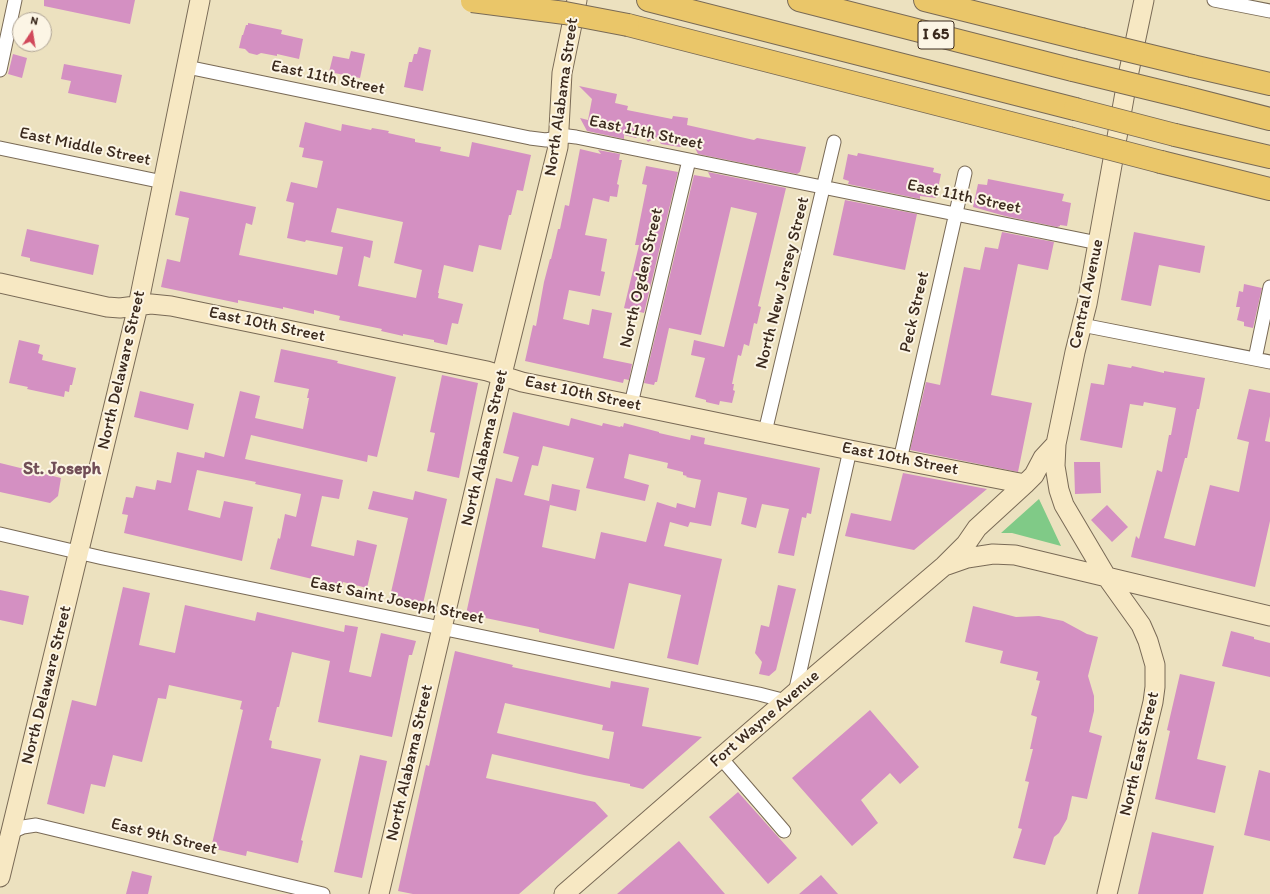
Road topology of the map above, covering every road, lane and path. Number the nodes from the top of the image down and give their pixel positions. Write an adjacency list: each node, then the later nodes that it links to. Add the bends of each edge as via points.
1 (15, 0): 12 (street)
2 (200, 0): 11 (main road, North Delaware Street)
3 (466, 0): 23 (highway, bridge, via 542,9 628,25)
4 (576, 0): 15 (main road, North Alabama Street, via 562,73)
5 (648, 0): 18 (highway, I 65, bridge)
6 (799, 0): 14 (highway, I 65, bridge)
7 (925, 0): 13 (highway, bridge)
8 (1144, 0): 25 (main road, Central Avenue)
9 (1214, 0): 10 (street)
10 (1270, 11)
11 (187, 67): 15 (street, East 11th Street, via 530,138); 21 (main road, North Delaware Street)
12 (0, 70)
13 (1270, 84)
14 (1270, 118)
15 (559, 138): 19 (street, East 11th Street, via 576,137); 32 (main road, North Alabama Street)
16 (834, 142): 22 (street, North New Jersey Street)
17 (0, 148): 21 (street, East Middle Street)
18 (1270, 157)
19 (688, 160): 22 (street, East 11th Street); 33 (street, North Ogden Street)
20 (965, 173): 24 (street, Peck Street)
21 (163, 182): 28 (main road, North Delaware Street)
22 (824, 187): 24 (street, East 11th Street); 34 (street, North New Jersey Street)
23 (1270, 189)
24 (956, 214): 25 (street, East 11th Street); 37 (street, Peck Street)
25 (1098, 244): 29 (main road, Central Avenue)
26 (0, 283): 28 (main road, East 10th Street, via 107,307)
27 (1270, 287): 30 (street)
28 (138, 306): 32 (main road, East 10th Street, via 171,306); 41 (main road, North Delaware Street)
29 (1082, 324): 30 (street); 35 (main road, Central Avenue)
30 (1255, 359): 31 (street)
31 (1270, 362)
32 (502, 376): 33 (main road, East 10th Street); 45 (main road, North Alabama Street)
33 (631, 404): 34 (main road, East 10th Street)
34 (765, 432): 36 (main road, East 10th Street)
35 (1056, 444): 38 (main road, Fort Wayne Avenue); 40 (main road, Fort Wayne Avenue, via 1051,466 1037,490 981,538); 43 (main road, Central Avenue, via 1055,466 1061,498)
36 (850, 450): 37 (main road, East 10th Street); 46 (street)
37 (900, 460): 38 (main road, East 10th Street)
38 (1026, 484): 40 (main road, Fort Wayne Avenue, via 977,528)
39 (0, 534): 41 (street, East Saint Joseph Street)
40 (966, 544): 42 (main road, Fort Wayne Avenue)
41 (78, 553): 45 (street, East Saint Joseph Street); 49 (main road, North Delaware Street)
42 (944, 566): 43 (main road, via 967,558 1000,554); 46 (main road, Fort Wayne Avenue)
43 (1106, 576): 44 (main road); 54 (main road, North East Street, via 1145,634 1153,655 1156,680 1148,728)
44 (1270, 616)
45 (442, 628): 46 (street, East Saint Joseph Street, via 759,694); 52 (main road, North Alabama Street)
46 (791, 697): 47 (main road, Fort Wayne Avenue)
47 (721, 758): 48 (street); 53 (main road, Fort Wayne Avenue)
48 (784, 831)
49 (5, 837): 50 (main road, North Delaware Street); 51 (street, East 9th Street, via 23,827 36,825)
50 (0, 877)
51 (323, 894)
52 (379, 894)
53 (564, 894)
54 (1107, 894)

